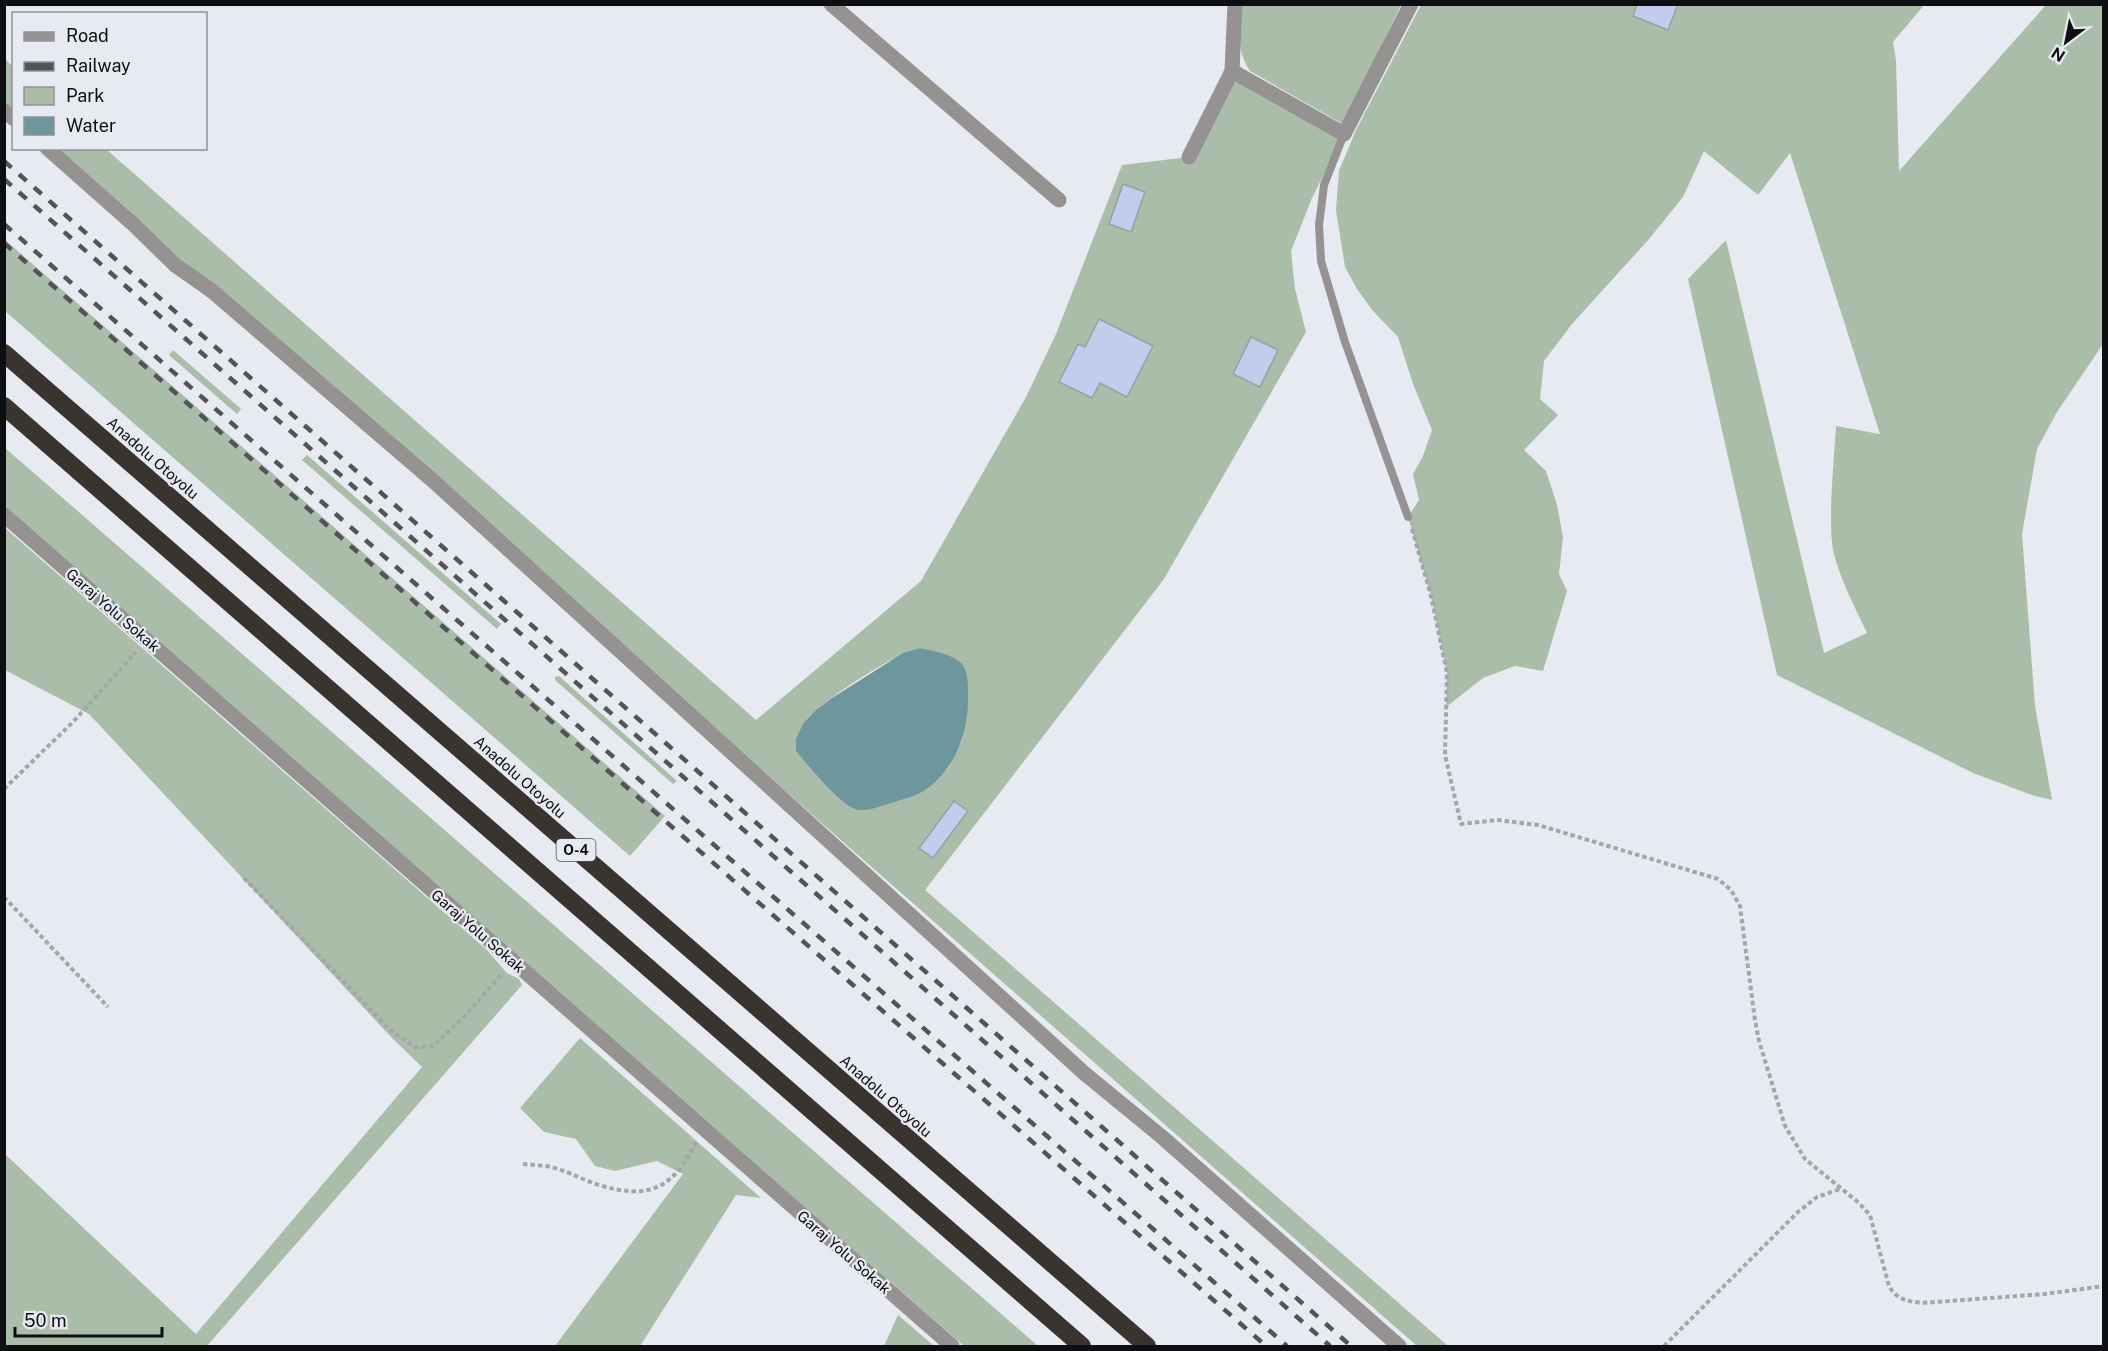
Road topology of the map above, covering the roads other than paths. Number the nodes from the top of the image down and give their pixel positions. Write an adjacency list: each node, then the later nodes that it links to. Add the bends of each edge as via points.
1 (831, 4): 8 (street)
2 (1235, 4): 4 (street)
3 (1411, 4): 5 (street)
4 (1232, 71): 5 (street); 7 (street)
5 (1344, 134): 12 (lane, via 1324,185 1319,225 1321,261 1345,342)
6 (49, 150): 16 (street, via 175,265 212,291 431,479 1059,1050)
7 (1189, 157)
8 (1059, 200)
9 (4, 353): 15 (highway, Anadolu Otoyolu / O-4)
10 (4, 406): 14 (highway, O-4)
11 (4, 515): 13 (street, Garaj Yolu Sokak)
12 (1408, 517)
13 (952, 1347)
14 (1082, 1347)
15 (1146, 1347)
16 (1399, 1347)

